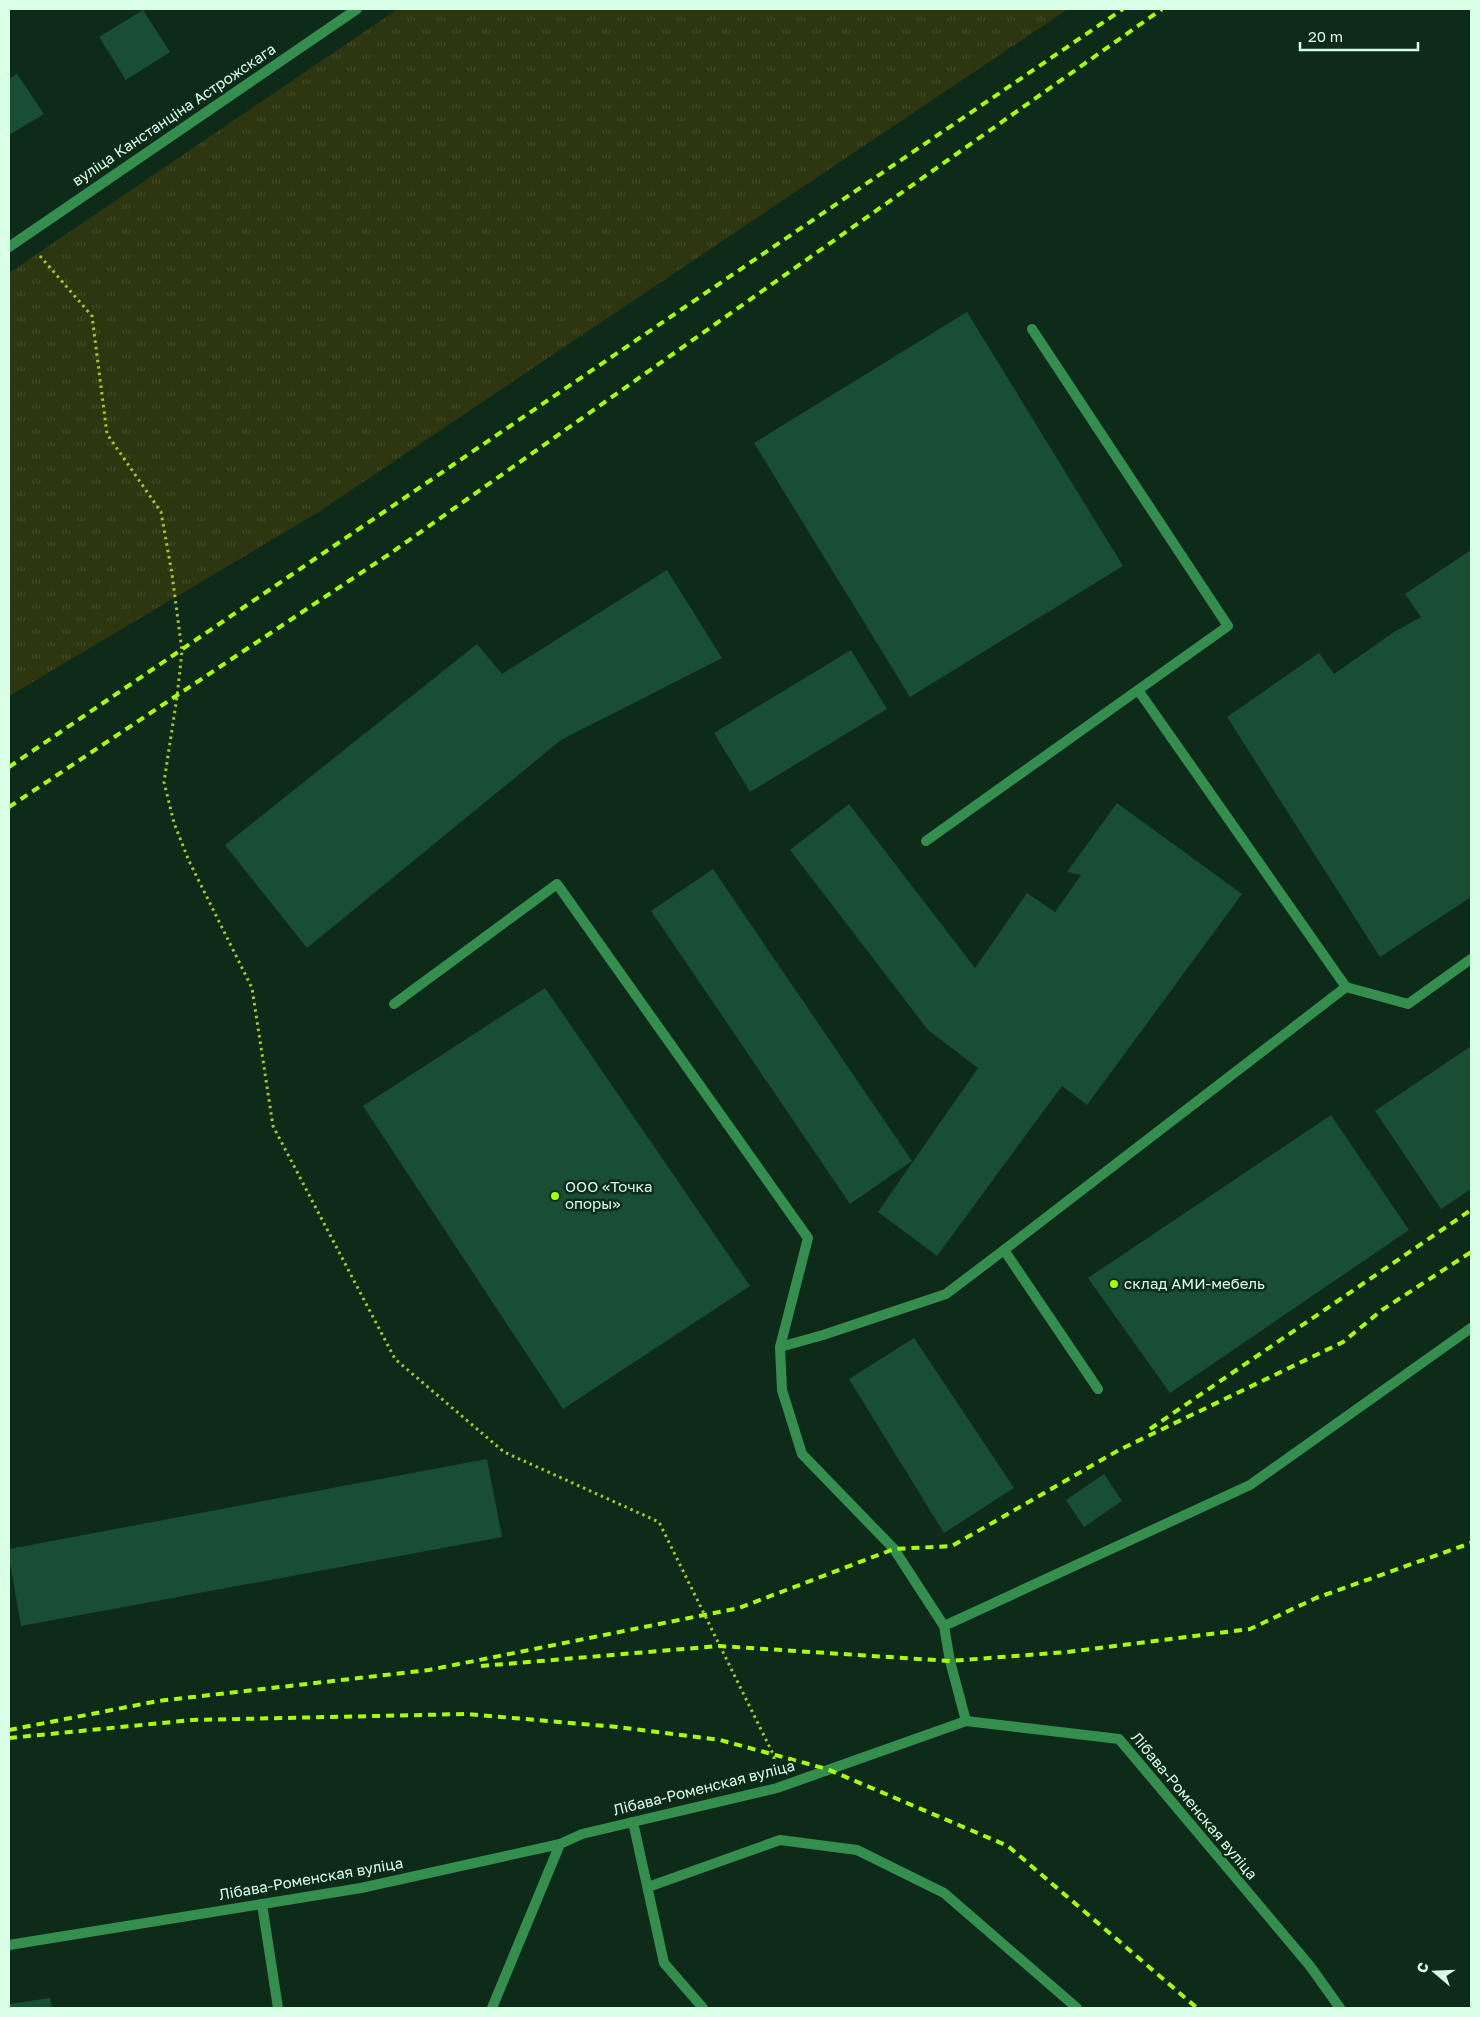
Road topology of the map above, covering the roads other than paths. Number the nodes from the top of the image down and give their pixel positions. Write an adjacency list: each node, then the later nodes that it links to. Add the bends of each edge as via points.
1 (357, 9): 2 (street, вуліца Канстанціна Астрожскага)
2 (9, 247)
3 (1032, 329): 4 (street, via 1228,626)
4 (1138, 690): 5 (street); 7 (street)
5 (926, 841)
6 (1471, 959): 7 (street, via 1408,1004)
7 (1346, 986): 9 (street)
8 (394, 1004): 11 (street, via 557,884 808,1238)
9 (1004, 1250): 11 (street, via 946,1294); 12 (street)
10 (1471, 1328): 13 (street, via 1250,1485)
11 (780, 1347): 13 (street, via 782,1390 802,1454 894,1549)
12 (1098, 1389)
13 (944, 1626): 14 (street)
14 (966, 1721): 15 (street, Лібава-Роменская вуліца, via 777,1788); 24 (street, Лібава-Роменская вуліца, via 1119,1739 1310,1966)
15 (633, 1822): 16 (street, Лібава-Роменская вуліца, via 582,1834); 17 (street)
16 (560, 1844): 18 (street, Лібава-Роменская вуліца, via 361,1888); 21 (street)
17 (648, 1887): 22 (street, via 664,1962); 23 (street, via 780,1840 857,1850 944,1893)
18 (262, 1904): 19 (street, Лібава-Роменская вуліца); 20 (street)
19 (9, 1945)
20 (278, 2008)
21 (492, 2008)
22 (703, 2008)
23 (1077, 2008)
24 (1340, 2008)

